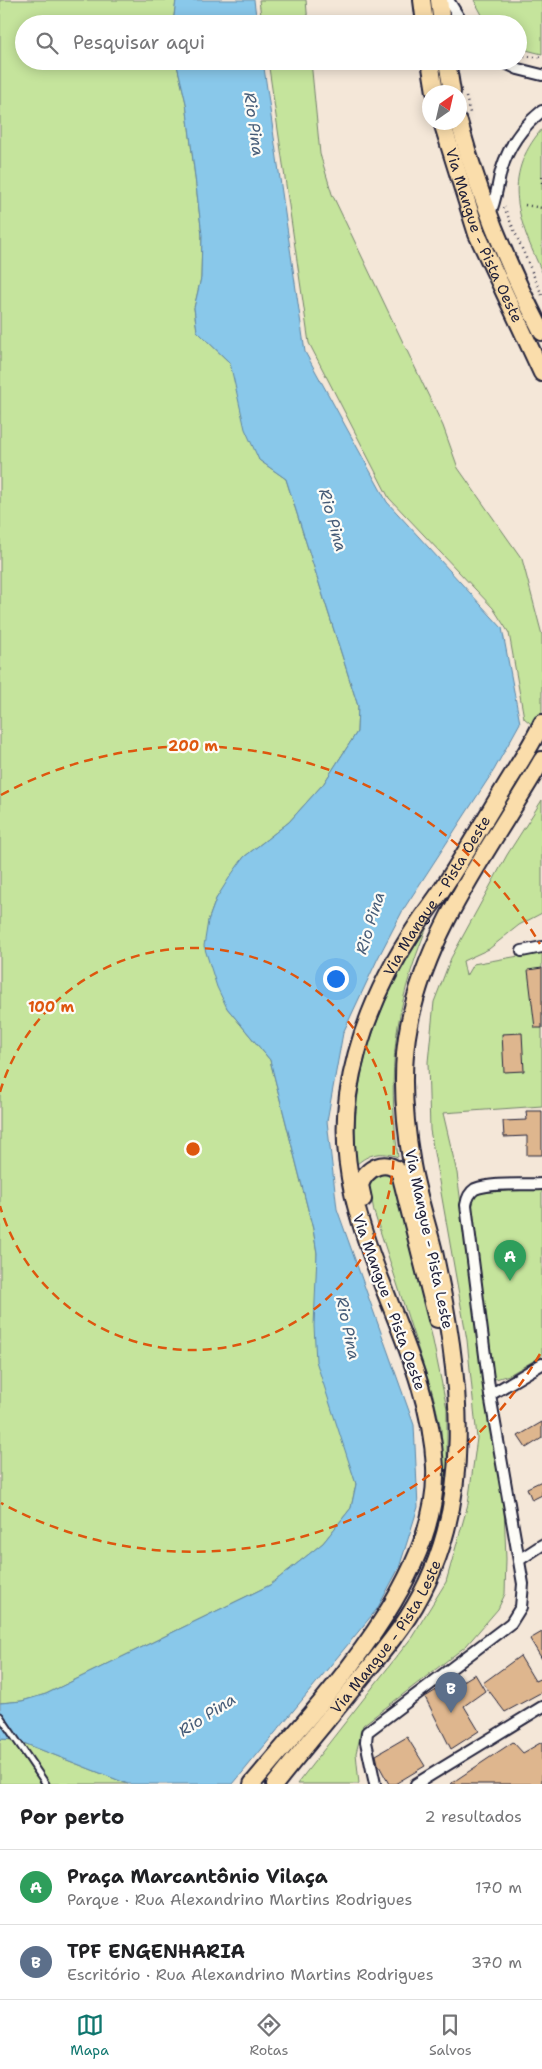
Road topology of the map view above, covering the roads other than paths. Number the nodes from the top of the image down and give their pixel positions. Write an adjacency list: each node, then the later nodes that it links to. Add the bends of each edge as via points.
1 (422, 0): 4 (main road)
2 (439, 0): 5 (main road)
3 (448, 0): 6 (street)
4 (424, 15)
5 (441, 15)
6 (457, 15)
7 (431, 70): 11 (main road)
8 (448, 70): 12 (main road)
9 (522, 70): 10 (street)
10 (542, 75)
11 (434, 85)
12 (451, 85)
13 (542, 111): 16 (street, via 526,126 511,148)
14 (444, 130): 18 (main road, Via Mangue - Pista Oeste, via 477,234)
15 (462, 130): 16 (main road, via 470,165)
16 (489, 217): 17 (main road)
17 (542, 332)
18 (542, 374)
19 (542, 723): 24 (main road, Via Mangue - Pista Oeste, via 397,958 363,1031 354,1063 347,1113 349,1172 367,1246)
20 (542, 760): 26 (main road, Via Mangue - Pista Leste, via 448,915 419,984 409,1025 404,1082 412,1165 444,1304)
21 (542, 947): 22 (street)
22 (522, 951)
23 (542, 1184): 27 (street, via 495,1186 475,1190 467,1196)
24 (385, 1290): 26 (main road, via 360,1185 368,1170 382,1165 397,1170 402,1178); 33 (main road, Via Mangue - Pista Oeste, via 427,1408 432,1440 436,1468 432,1505 422,1546 406,1582 380,1624)
25 (542, 1364): 27 (street)
26 (457, 1391): 34 (main road, Via Mangue - Pista Leste, via 455,1498 430,1577 409,1616)
27 (490, 1396): 29 (street)
28 (542, 1545): 29 (street)
29 (519, 1560): 35 (street, via 523,1584 521,1607 511,1623 367,1732 366,1742)
30 (542, 1707): 36 (street)
31 (0, 1716): 32 (lane)
32 (46, 1784)
33 (252, 1784)
34 (276, 1784)
35 (375, 1784)
36 (416, 1784)

